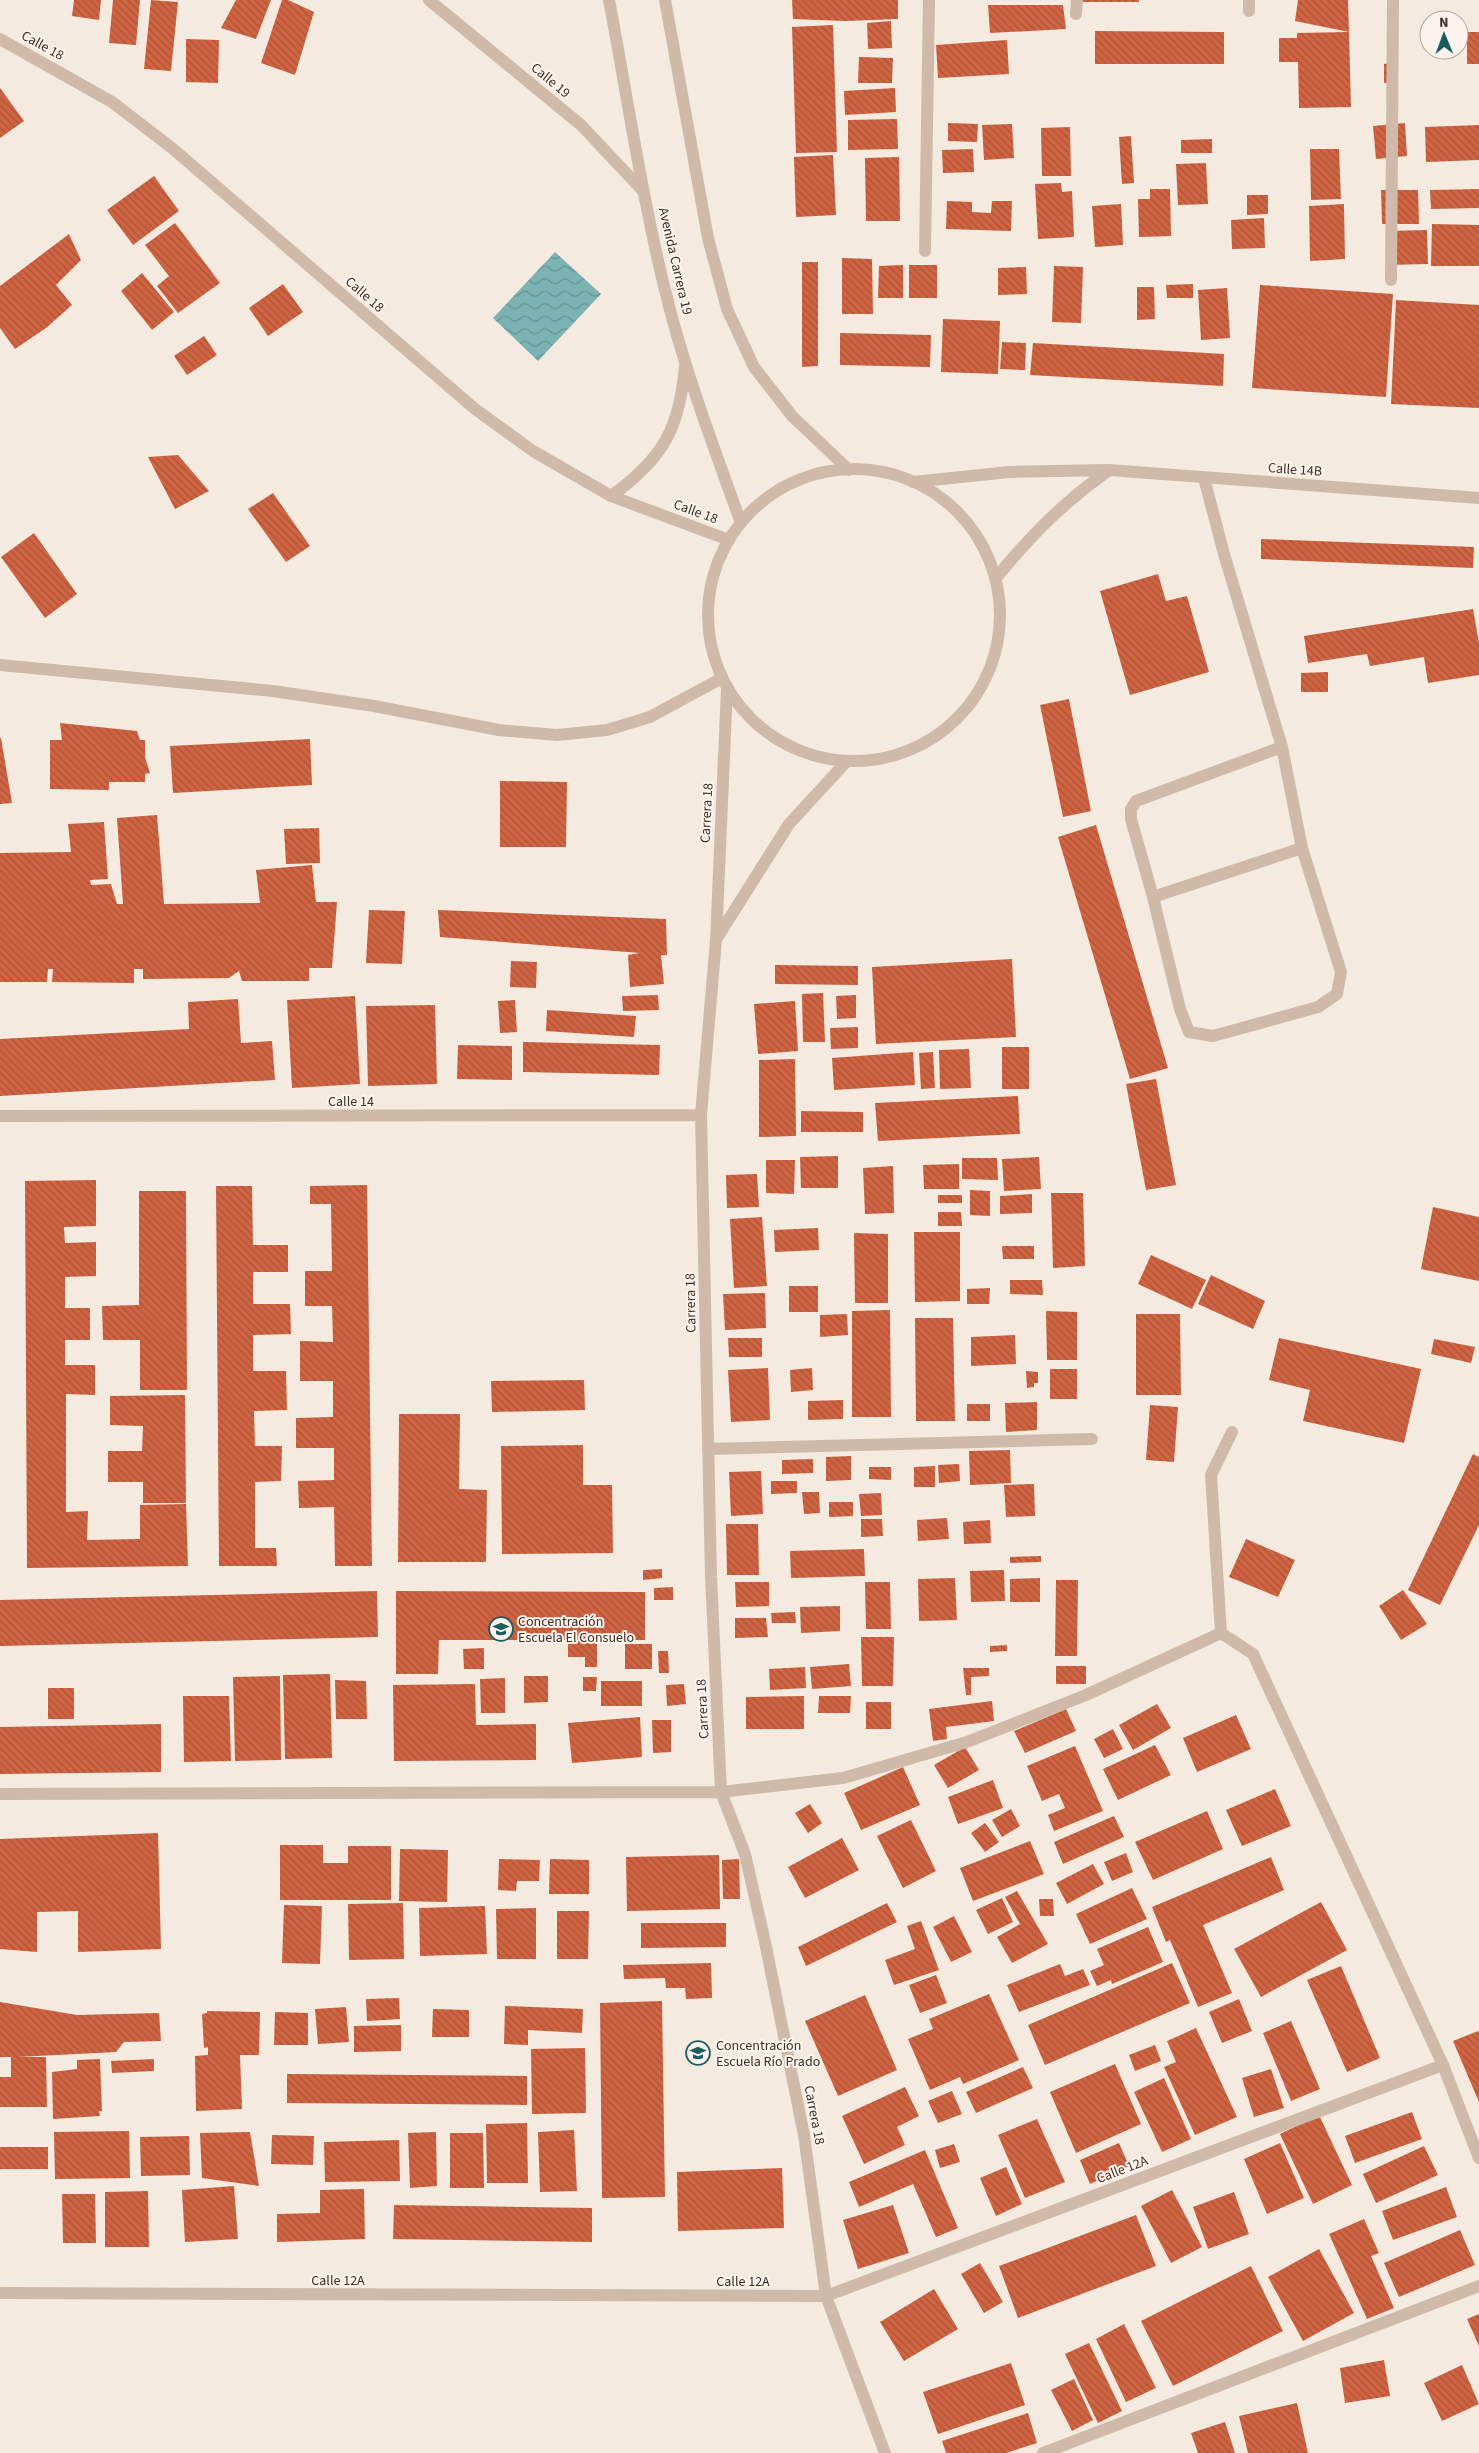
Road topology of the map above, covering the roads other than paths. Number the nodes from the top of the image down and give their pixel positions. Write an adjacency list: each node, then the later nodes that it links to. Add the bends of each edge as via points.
1 (429, 0): 9 (street, Calle 19, via 581,125)
2 (610, 0): 9 (street, Avenida Carrera 19)
3 (665, 0): 13 (street, via 708,238 727,309 754,367 792,416)
4 (929, 0): 10 (street)
5 (1077, 0): 7 (street)
6 (1393, 0): 11 (street)
7 (1076, 14)
8 (0, 38): 17 (street, Calle 18, via 112,102 172,148 475,409 533,451)
9 (644, 192): 12 (street, Avenida Carrera 19, via 664,287)
10 (925, 251)
11 (1391, 280)
12 (686, 360): 17 (street, via 682,399 669,436 646,468); 19 (street, Avenida Carrera 19)
13 (849, 470): 16 (street, via 882,472); 19 (street, via 819,474 789,485)
14 (1109, 470): 15 (street, Calle 14B); 16 (street, Calle 14B, via 1009,472); 21 (street, via 1048,519)
15 (1204, 478): 18 (street, Calle 14B); 24 (street)
16 (913, 482): 21 (street, via 942,498 966,521 984,548)
17 (611, 496): 20 (street, Calle 18)
18 (1479, 498)
19 (741, 522): 20 (street)
20 (729, 540): 23 (street, via 714,572 708,608 711,644)
21 (996, 578): 25 (street, via 1001,612 998,646 987,678 968,707 944,731 914,749 882,758)
22 (0, 664): 23 (street, via 273,690 499,730 557,735 607,730 650,716)
23 (724, 683): 25 (street, via 744,711 765,732 790,747 818,757); 28 (street, Carrera 18)
24 (1282, 747): 26 (street); 27 (street, via 1136,801 1130,819)
25 (847, 761): 28 (street, Carrera 18, via 789,824)
26 (1302, 848): 27 (street); 27 (street, via 1341,972 1337,994 1318,1007 1213,1036 1189,1032 1180,1009)
27 (1153, 897)
28 (716, 940): 29 (street, Carrera 18)
29 (701, 1115): 30 (street, Calle 14); 33 (street, Carrera 18)
30 (0, 1116)
31 (1232, 1432): 34 (street, via 1210,1475)
32 (1092, 1439): 33 (street)
33 (708, 1449): 35 (street, Carrera 18)
34 (1221, 1633): 35 (street, via 1086,1695 967,1742 844,1778); 37 (street, via 1253,1654)
35 (721, 1792): 36 (street); 41 (street, Carrera 18, via 745,1854 765,1942 804,2136)
36 (0, 1794)
37 (1443, 2065): 38 (street); 41 (street, Calle 12A)
38 (1479, 2158)
39 (1479, 2286): 43 (street)
40 (0, 2294): 41 (street, Calle 12A)
41 (826, 2296): 42 (street, Carrera 18)
42 (886, 2453)
43 (1043, 2453)

